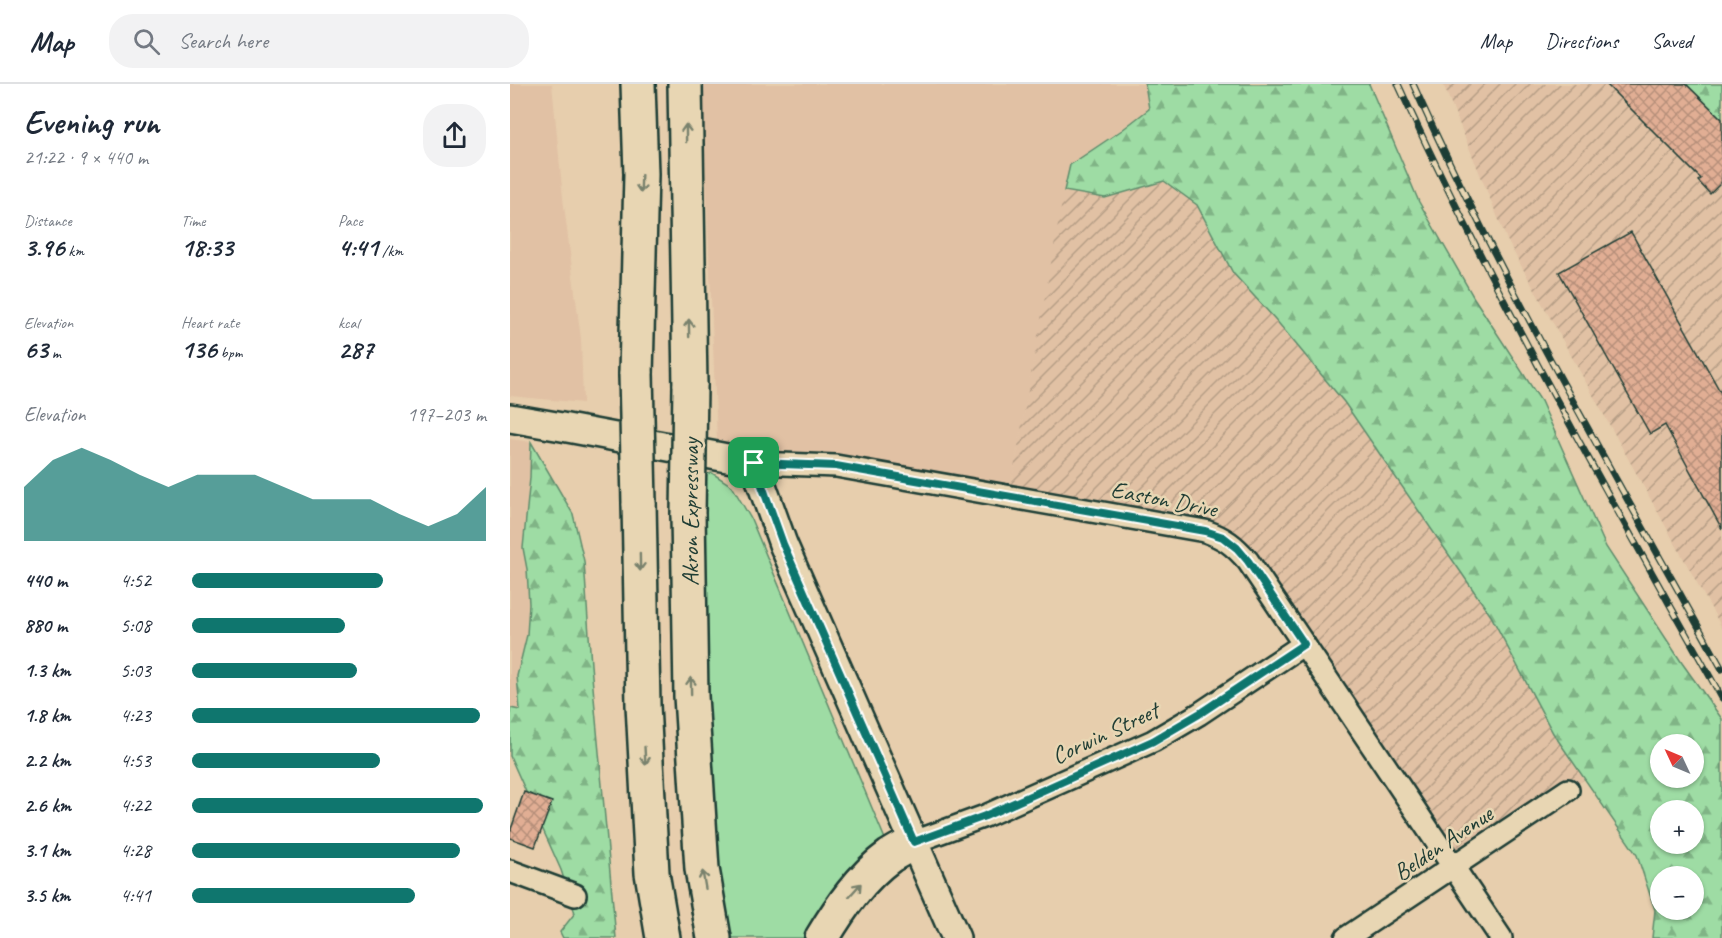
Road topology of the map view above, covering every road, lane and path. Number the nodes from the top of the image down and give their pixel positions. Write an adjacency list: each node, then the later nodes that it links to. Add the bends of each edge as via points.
1 (638, 84): 11 (highway, Akron Expressway, one-way to 11, bridge, via 641,174 636,374 642,705 652,873)
2 (685, 84): 12 (highway, Akron Expressway, one-way to 2, bridge, via 702,869 691,696)
3 (510, 418): 4 (street)
4 (754, 463): 5 (street, Easton Drive, via 836,466 1205,531 1223,537 1237,548); 7 (street, via 783,544)
5 (1304, 644): 7 (street, Corwin Street, via 1153,741 985,816); 8 (street, Easton Drive)
6 (1568, 790): 8 (street, Belden Avenue)
7 (914, 842): 13 (highway, one-way to 7, via 838,911 872,872); 14 (street)
8 (1454, 866): 15 (street, Belden Avenue); 16 (street, Easton Drive)
9 (510, 871): 10 (street)
10 (575, 895)
11 (663, 938)
12 (714, 938)
13 (822, 938)
14 (956, 938)
15 (1346, 938)
16 (1501, 938)

